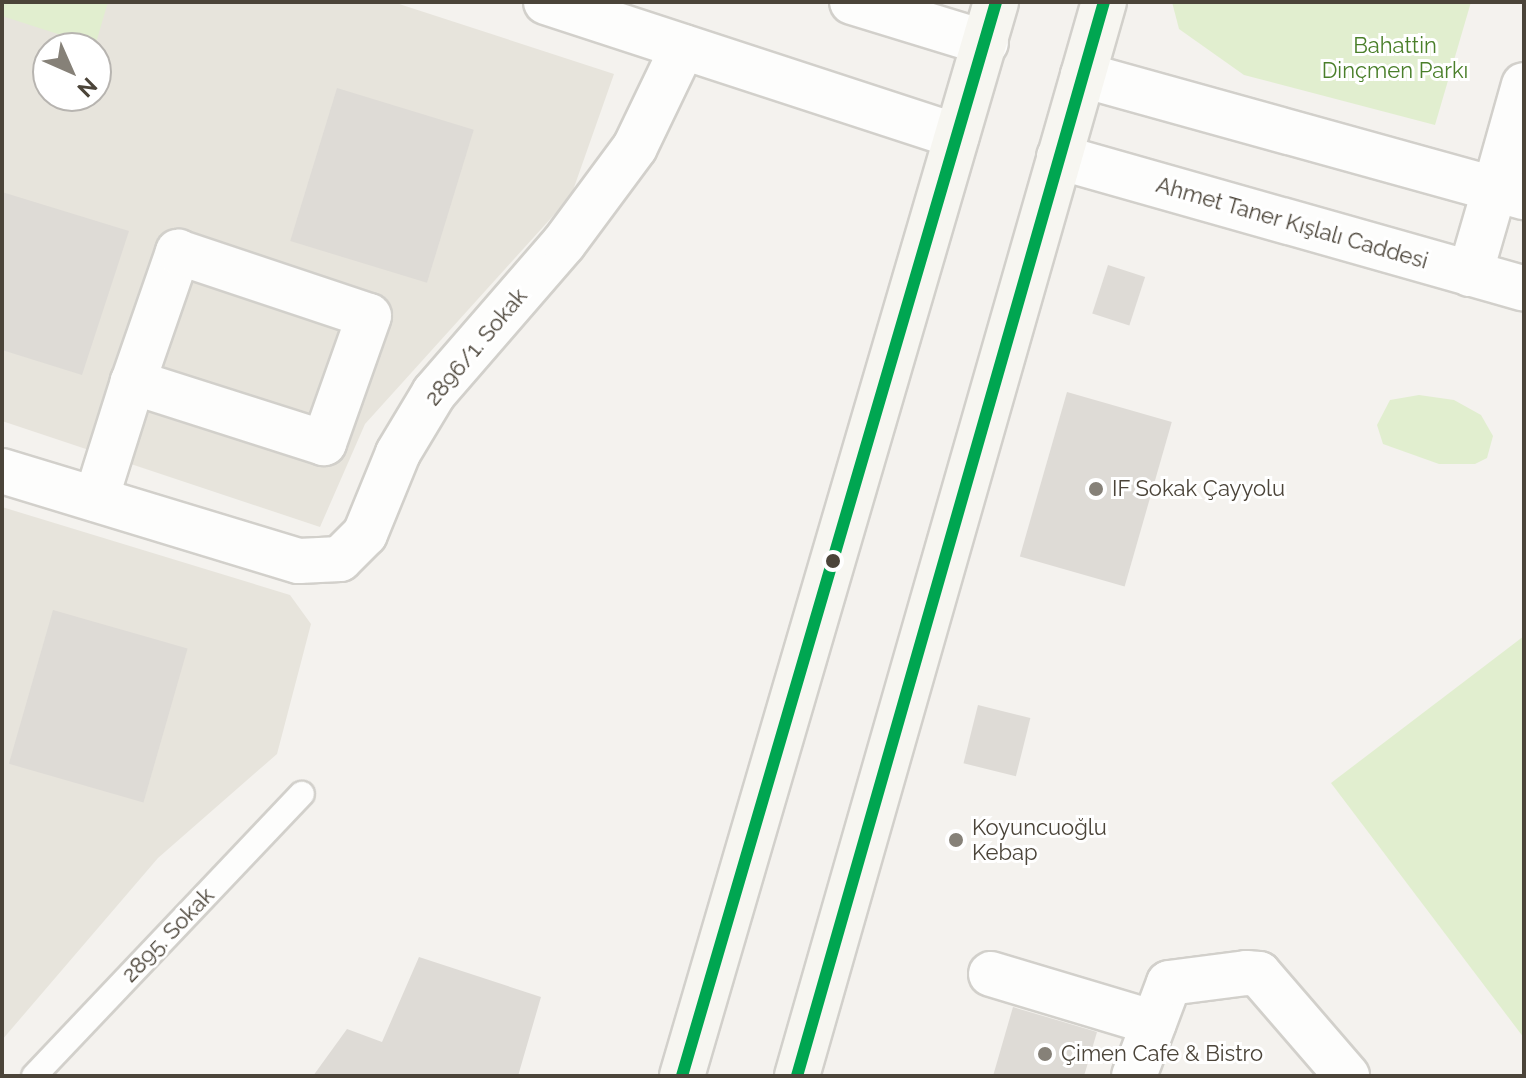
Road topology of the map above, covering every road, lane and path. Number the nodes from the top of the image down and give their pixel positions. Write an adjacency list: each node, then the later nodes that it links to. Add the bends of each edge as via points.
1 (546, 2): 6 (street)
2 (852, 2): 5 (street)
3 (996, 2): 5 (main road)
4 (1104, 2): 7 (main road)
5 (986, 43): 9 (main road)
6 (683, 47): 9 (street); 16 (street, 2896/1. Sokak, via 663,97 603,193 434,393 354,548 326,562 299,561)
7 (1083, 75): 10 (main road); 11 (street)
8 (1524, 85): 11 (street)
9 (957, 136): 21 (main road)
10 (1059, 157): 12 (street, Ahmet Taner Kışlalı Caddesi); 22 (main road)
11 (1510, 192): 12 (street)
12 (1470, 274): 13 (street, Ahmet Taner Kışlalı Caddesi)
13 (1524, 289)
14 (133, 382): 14 (street, via 178,252 369,316 324,443); 16 (street)
15 (2, 471): 16 (street, 2896/1. Sokak)
16 (96, 499)
17 (302, 794): 20 (lane, 2895. Sokak)
18 (991, 974): 19 (street)
19 (1154, 1023): 23 (street); 24 (street, via 1169,983 1259,974)
20 (34, 1076)
21 (682, 1076)
22 (797, 1076)
23 (1134, 1076)
24 (1347, 1076)

